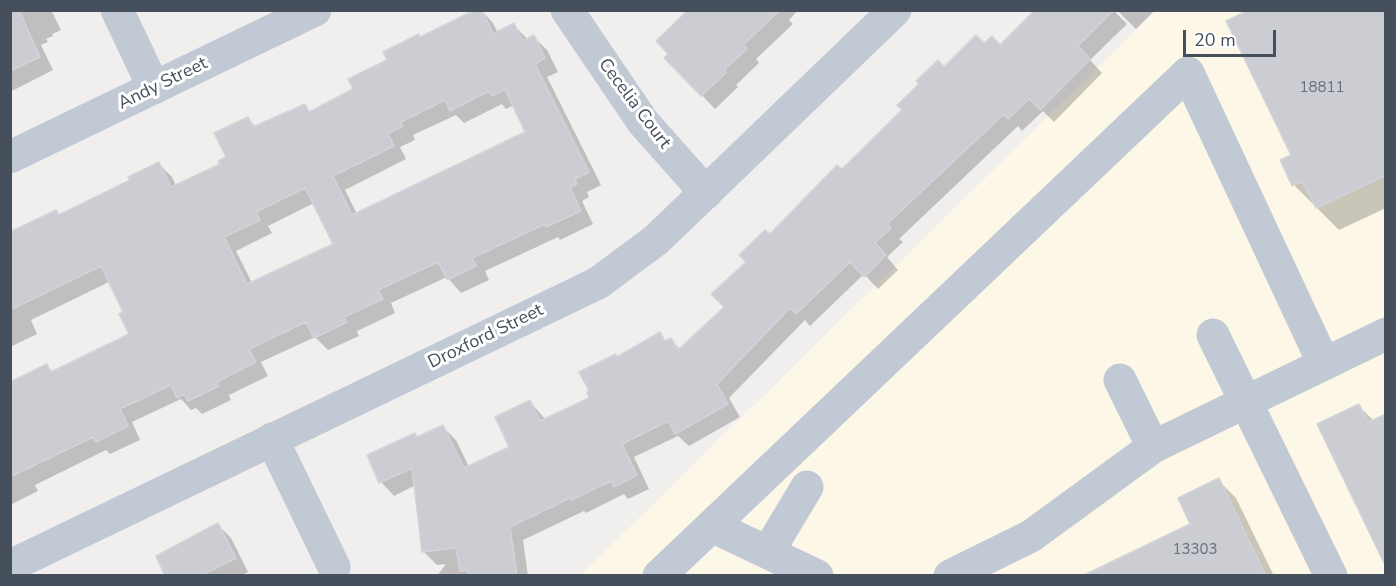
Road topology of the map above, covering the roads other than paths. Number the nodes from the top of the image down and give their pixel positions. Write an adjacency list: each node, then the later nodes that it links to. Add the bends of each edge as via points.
1 (117, 10): 5 (street)
2 (315, 10): 5 (street, Andy Street)
3 (567, 10): 7 (street, Cecelia Court, via 643,122)
4 (895, 10): 7 (street, Droxford Street)
5 (154, 88): 6 (street, Andy Street)
6 (10, 157)
7 (706, 193): 13 (street, Droxford Street, via 656,240 598,283)
8 (1386, 334): 10 (street)
9 (1213, 335): 12 (street)
10 (1324, 364): 12 (street); 16 (street, via 1188,73)
11 (1120, 380): 14 (street)
12 (1246, 402): 14 (street); 23 (street)
13 (272, 439): 18 (street, Droxford Street); 19 (street)
14 (1153, 447): 22 (street, via 1030,536)
15 (807, 487): 17 (street)
16 (712, 526): 17 (street); 20 (street)
17 (768, 552): 21 (street)
18 (10, 566)
19 (334, 567)
20 (659, 576)
21 (817, 576)
22 (950, 576)
23 (1331, 576)

